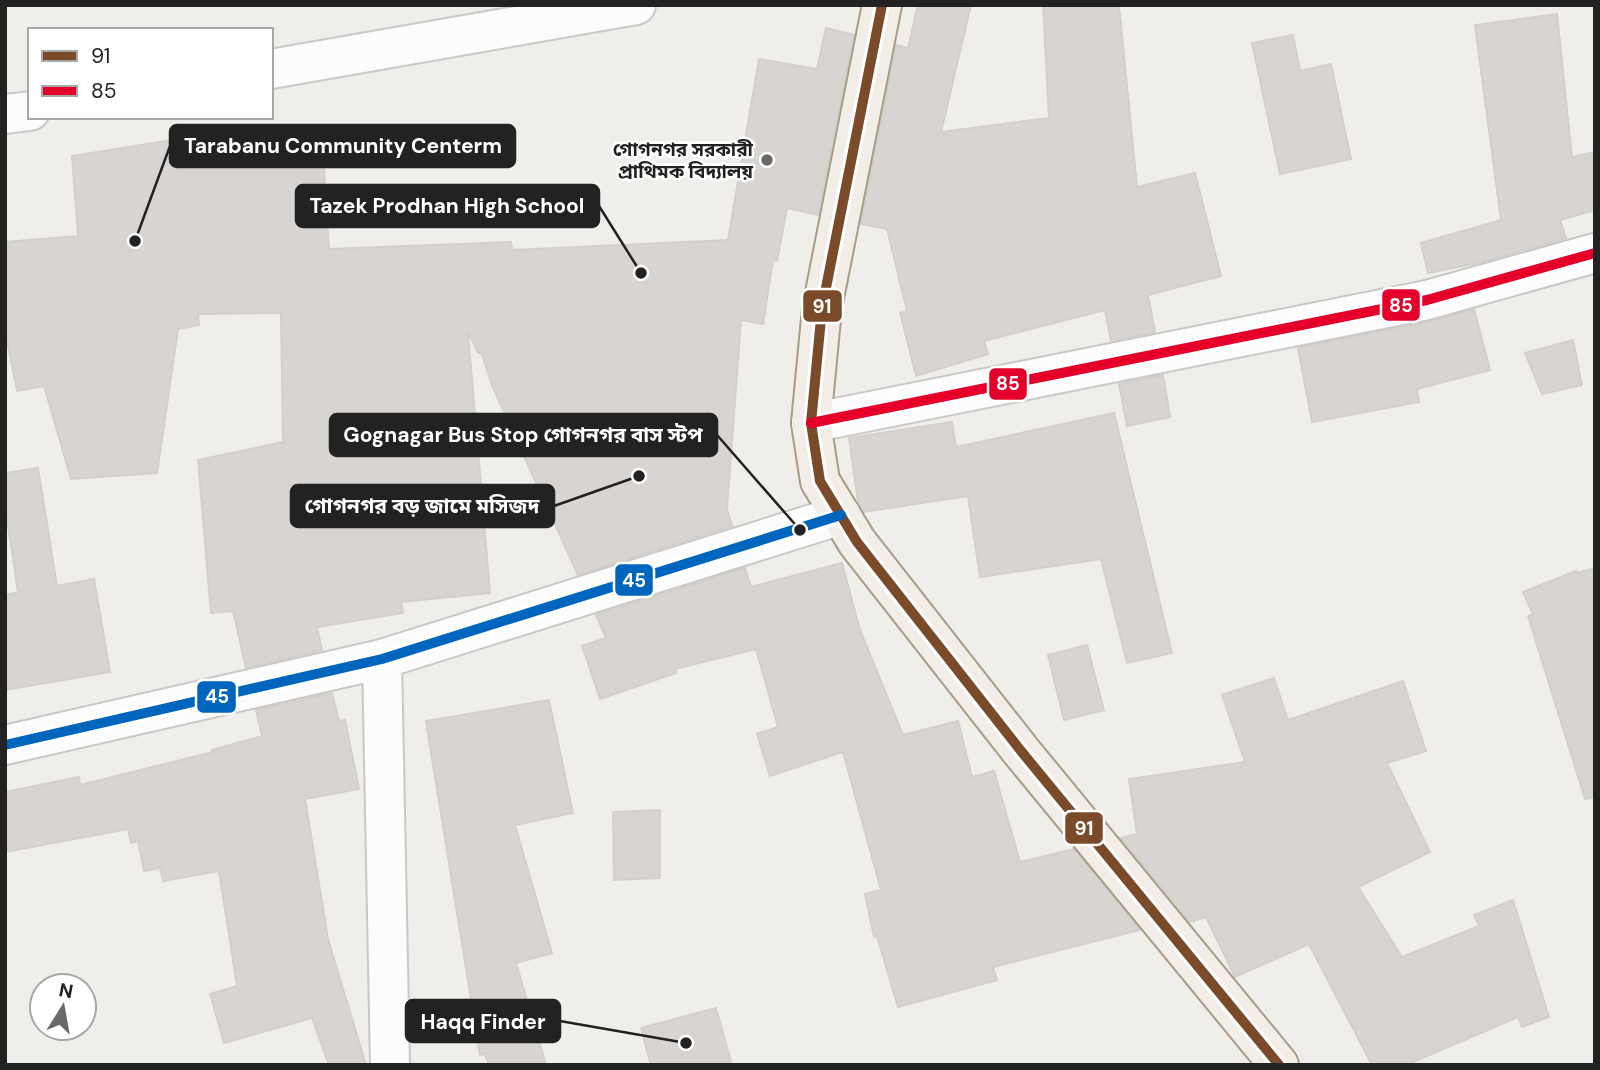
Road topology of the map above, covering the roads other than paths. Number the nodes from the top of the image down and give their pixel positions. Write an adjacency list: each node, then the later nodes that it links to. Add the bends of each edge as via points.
1 (636, 5): 3 (street)
2 (882, 5): 7 (main road, via 822,308)
3 (273, 69)
4 (28, 111): 5 (street)
5 (5, 114)
6 (1595, 253): 7 (street, via 1427,300)
7 (811, 423): 8 (main road, via 820,481)
8 (841, 515): 9 (street); 12 (main road, via 857,542 1021,751)
9 (382, 659): 10 (street); 11 (street)
10 (5, 745)
11 (390, 1065)
12 (1279, 1065)

